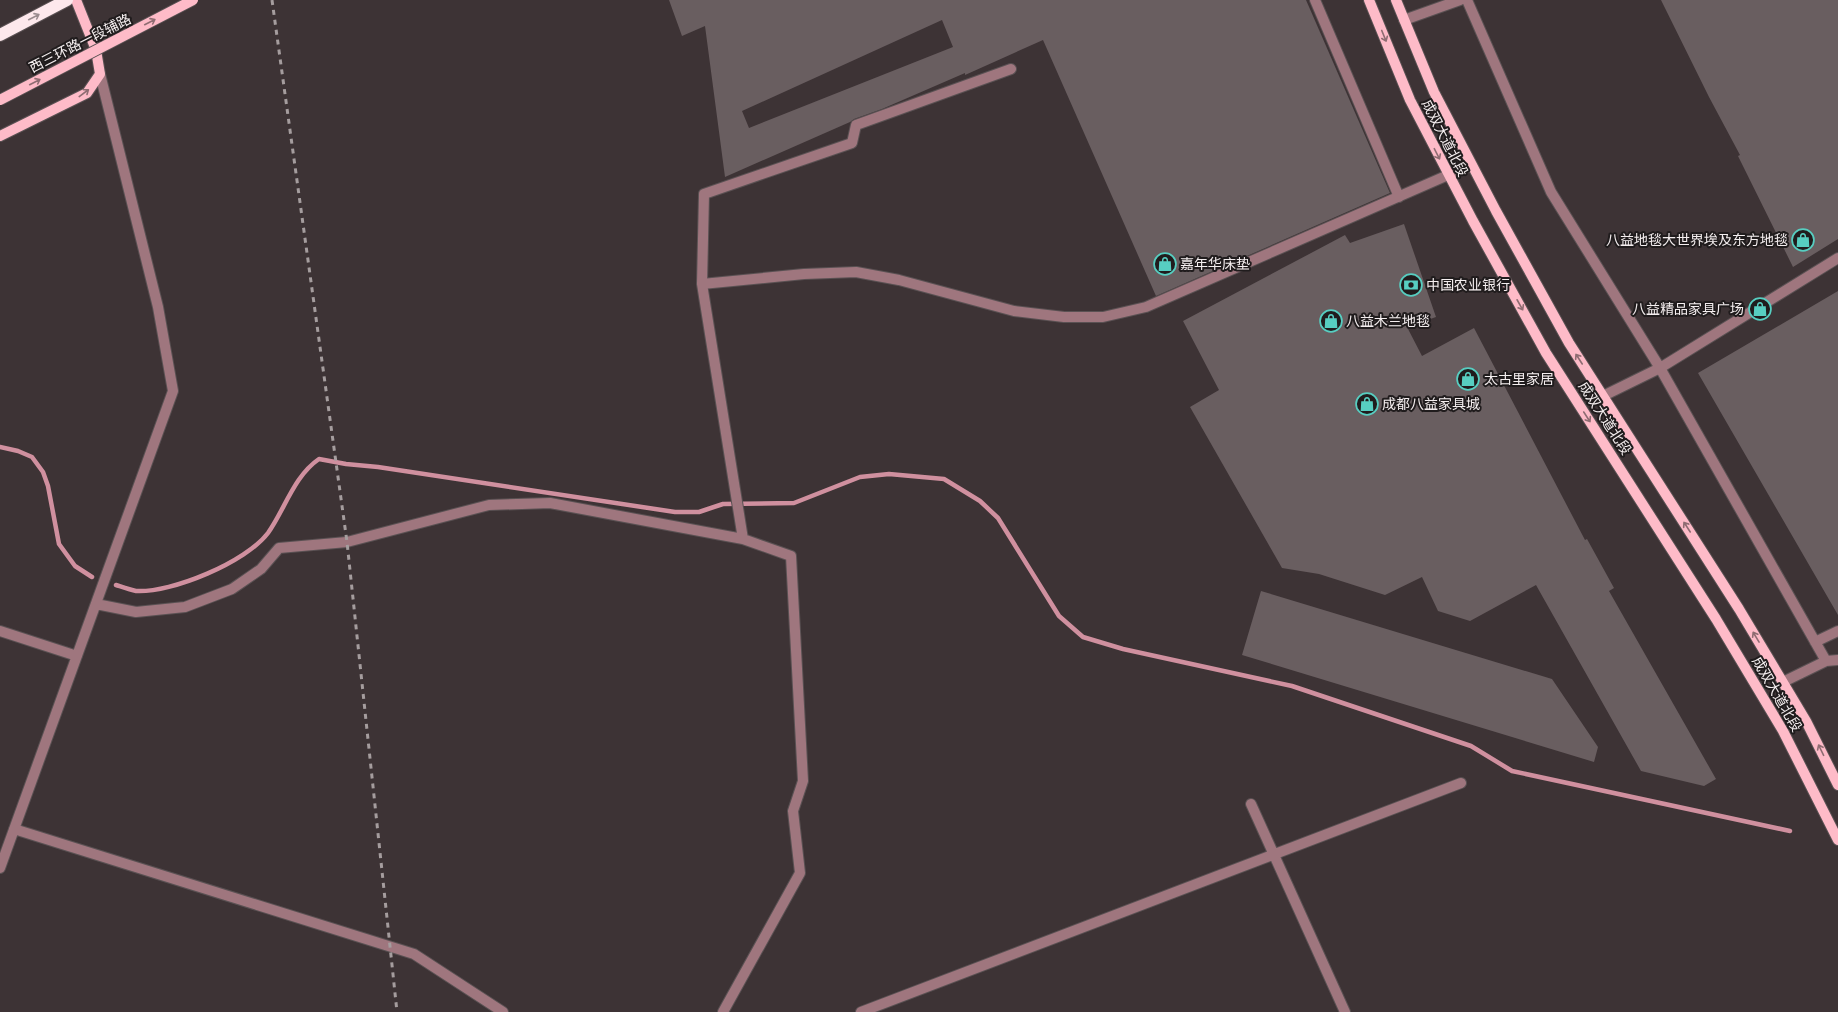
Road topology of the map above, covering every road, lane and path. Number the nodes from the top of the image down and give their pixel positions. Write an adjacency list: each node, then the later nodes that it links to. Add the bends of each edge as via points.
1 (67, 0): 10 (highway, one-way to 1)
2 (76, 0): 12 (main road, via 96,50)
3 (193, 0): 13 (main road, 西三环路一段辅路, one-way to 3, bridge)
4 (1315, 0): 17 (street)
5 (1369, 0): 16 (main road, 成双大道北段, one-way to 16, via 1410,100)
6 (1396, 0): 9 (main road, 成双大道北段)
7 (1460, 0): 9 (street)
8 (1467, 0): 20 (street, via 1551,192)
9 (1404, 20): 15 (main road, 成双大道北段, via 1434,92)
10 (0, 35)
11 (1010, 69): 19 (street, via 856,125 852,143 704,194)
12 (100, 74): 14 (main road, one-way to 12, via 87,93); 23 (street, via 158,307 173,391)
13 (0, 100)
14 (0, 136)
15 (1471, 165): 16 (street); 21 (main road, 成双大道北段, one-way to 15, via 1569,343)
16 (1449, 176): 17 (street); 35 (main road, 成双大道北段, one-way to 35, via 1546,353 1716,619 1783,731)
17 (1399, 197): 19 (street, via 1146,307 1103,317 1064,317 1014,311 899,280 856,272 804,274)
18 (1838, 258): 20 (street)
19 (702, 284): 22 (street)
20 (1660, 368): 21 (street); 26 (street)
21 (1603, 396): 30 (main road, 成双大道北段, one-way to 21)
22 (743, 539): 23 (street, via 550,503 489,504 347,542 279,548 261,569 232,589 185,607 136,612); 39 (street, via 791,556 803,781 793,811 800,873)
23 (96, 604): 27 (street)
24 (0, 631): 27 (street)
25 (1838, 631): 26 (street)
26 (1815, 642): 29 (street)
27 (77, 656): 34 (street)
28 (1838, 660): 29 (street)
29 (1826, 661): 30 (street)
30 (1783, 682): 32 (main road, 成双大道北段, one-way to 30)
31 (1461, 783): 36 (street)
32 (1838, 785)
33 (1251, 804): 36 (street)
34 (14, 829): 37 (street); 38 (street, via 414,954)
35 (1838, 840)
36 (1274, 854): 40 (street); 41 (street)
37 (0, 868)
38 (503, 1012)
39 (723, 1012)
40 (861, 1012)
41 (1345, 1012)

